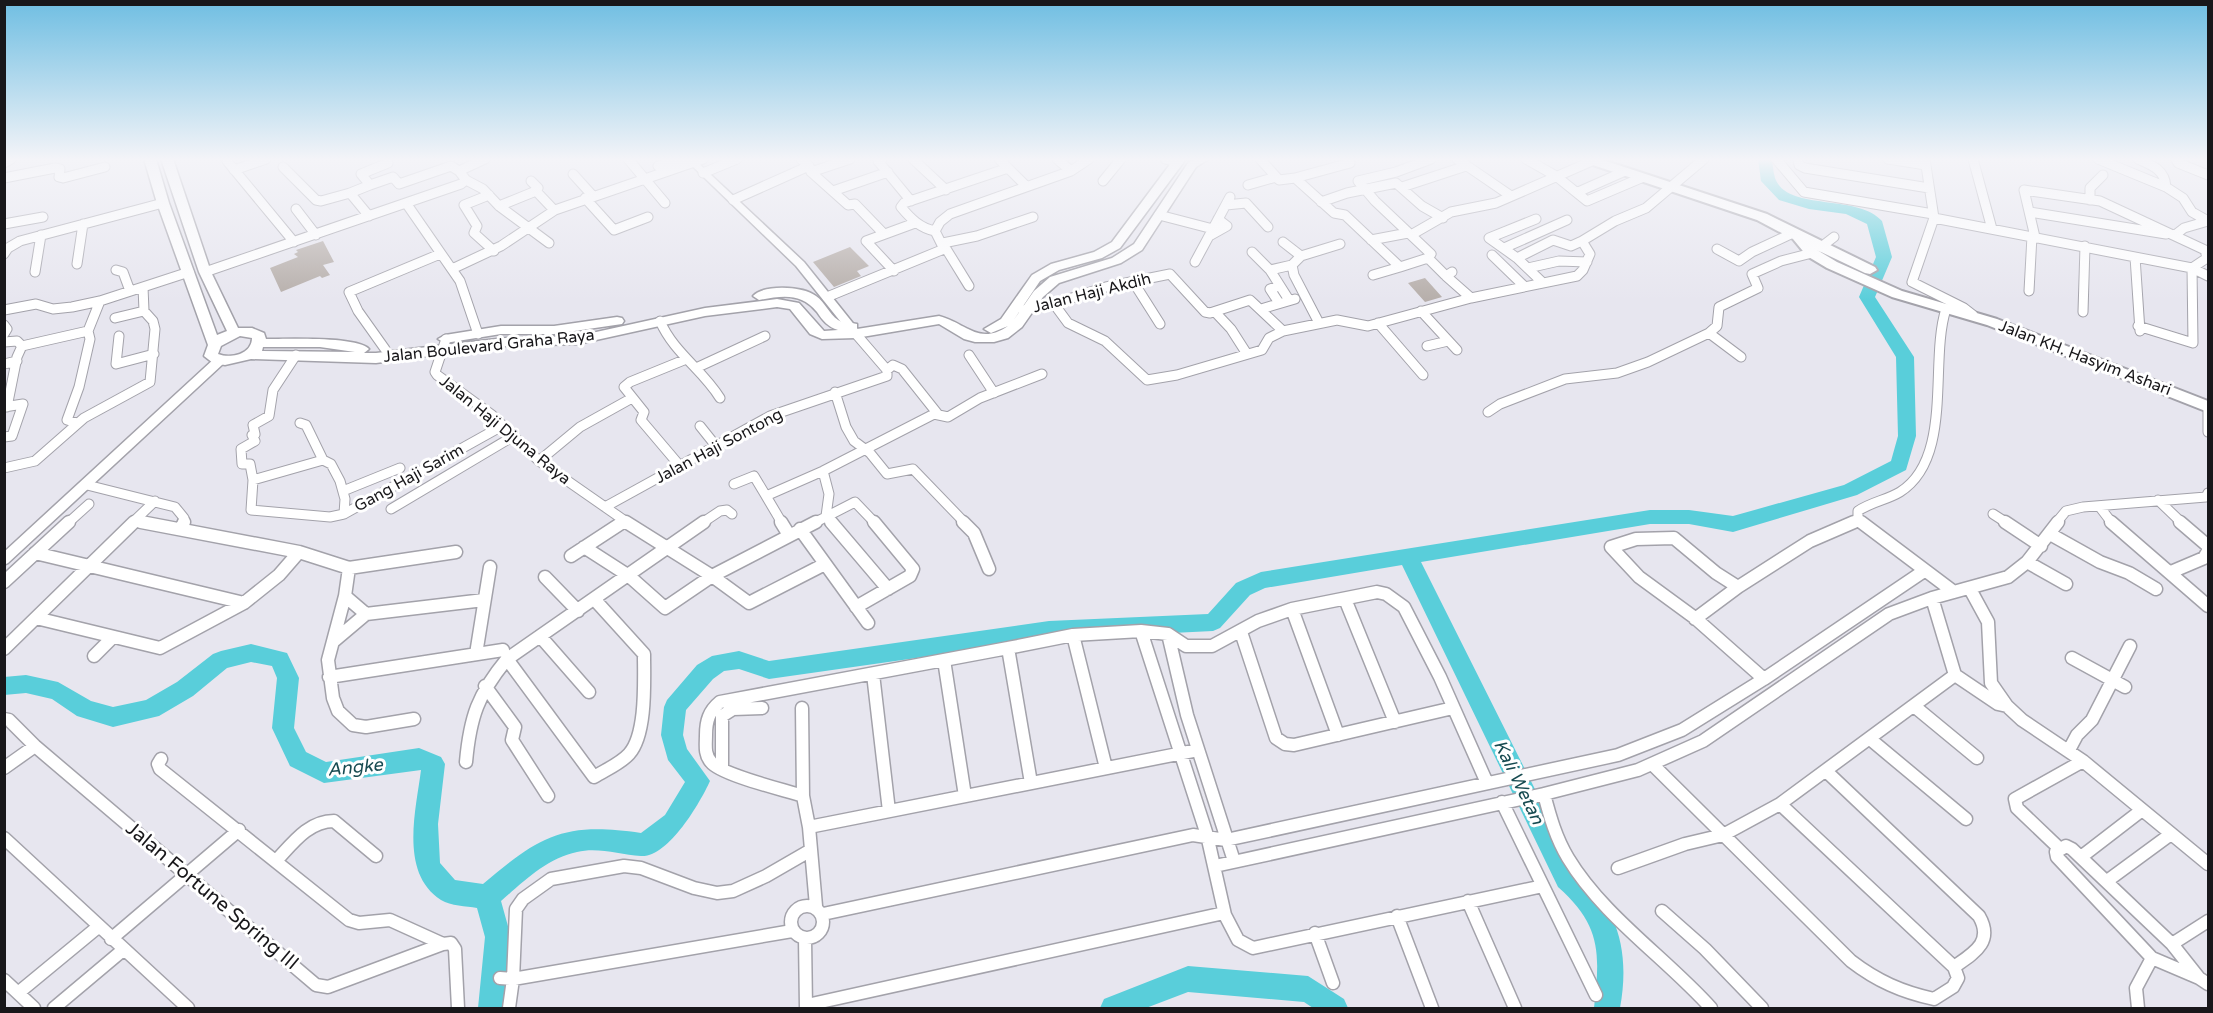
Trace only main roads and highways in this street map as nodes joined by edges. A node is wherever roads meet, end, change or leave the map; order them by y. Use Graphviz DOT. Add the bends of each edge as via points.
graph roads {
  1 [pos="164,206"];
  2 [pos="182,206"];
  3 [pos="1144,206"];
  4 [pos="1165,206"];
  5 [pos="1732,206"];
  6 [pos="1141,211"];
  7 [pos="1159,215"];
  8 [pos="1021,309"];
  9 [pos="853,331"];
  10 [pos="234,333"];
  11 [pos="260,343"];
  12 [pos="214,344"];
  13 [pos="445,344"];
  14 [pos="347,351"];
  15 [pos="249,355"];
  16 [pos="2208,407"];
  1 -- 12 [label="main road"];
  2 -- 10 [label="main road" via="205,272"];
  3 -- 6 [label="main road, Jalan Boulevard Graha Raya"];
  4 -- 7 [label="main road, Jalan Boulevard Graha Raya"];
  5 -- 16 [label="main road, Jalan KH. Hasyim Ashari" via="1902,290"];
  6 -- 7 [label="main road"];
  6 -- 8 [label="main road, Jalan Boulevard Graha Raya" via="1116,245 1098,255 1055,267 1036,279"];
  7 -- 8 [label="main road, Jalan Boulevard Graha Raya" via="1131,253 1053,281"];
  8 -- 9 [label="main road, Jalan Boulevard Graha Raya" via="1012,330 988,339 967,337 939,320"];
  9 -- 13 [label="main road, Jalan Boulevard Graha Raya" via="822,335 794,306 777,303 705,312 578,340"];
  9 -- 13 [label="main road, Jalan Boulevard Graha Raya" via="835,326 815,302 790,291 700,303 574,328 501,330"];
  10 -- 11 [label="main road" via="257,333"];
  10 -- 12 [label="main road"];
  11 -- 14 [label="main road, Jalan Boulevard Graha Raya" via="320,343"];
  11 -- 15 [label="main road"];
  12 -- 15 [label="main road, Jalan Boulevard Graha Raya" via="211,357 219,361"];
  13 -- 14 [label="main road, Jalan Boulevard Graha Raya"];
  13 -- 14 [label="main road, Jalan Boulevard Graha Raya" via="386,358"];
  14 -- 15 [label="main road, Jalan Boulevard Graha Raya"];
}
